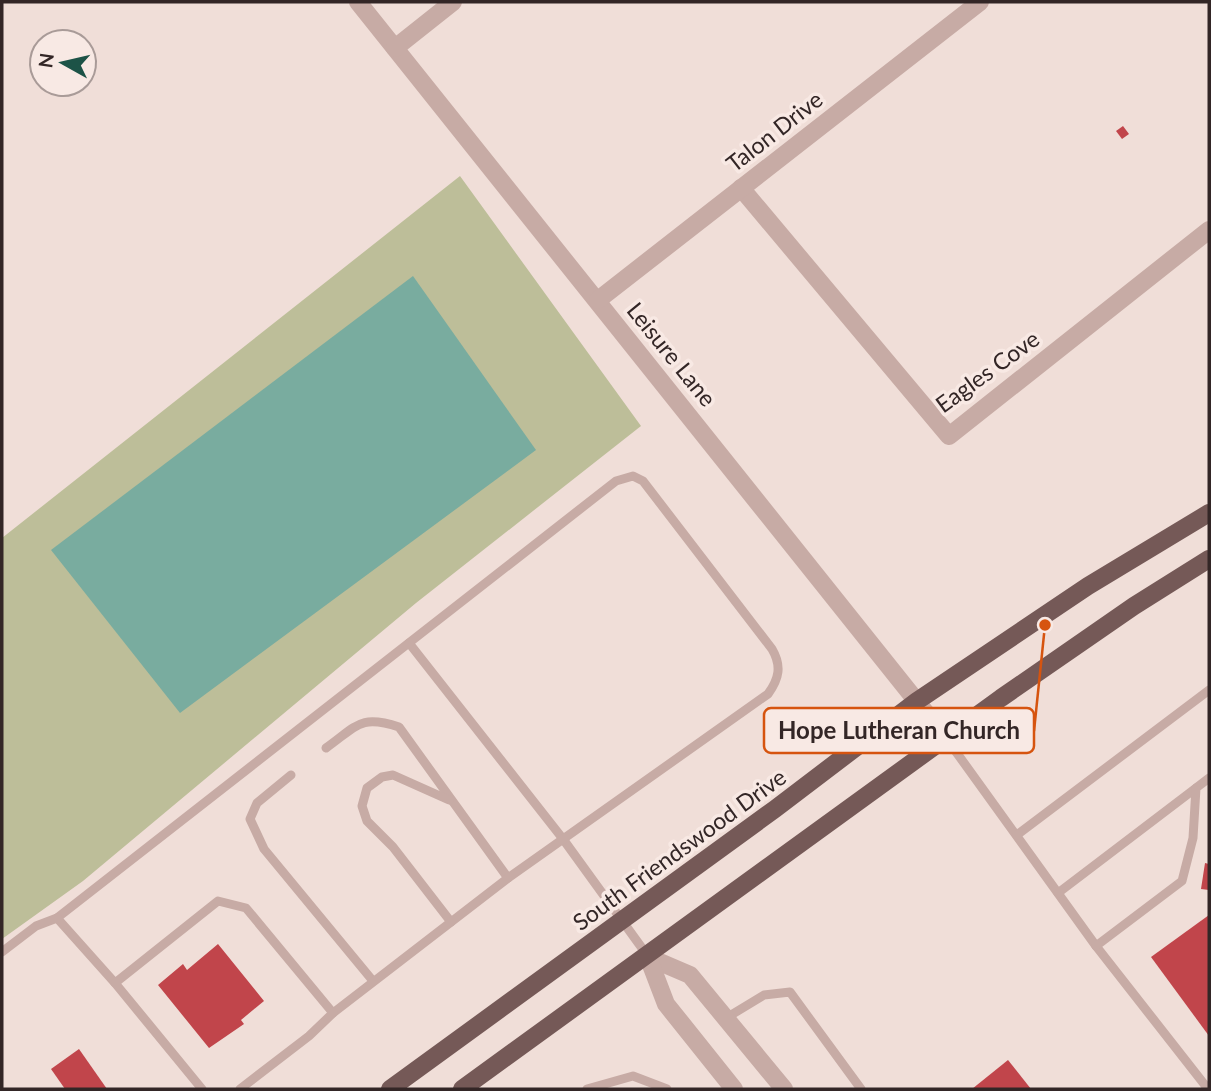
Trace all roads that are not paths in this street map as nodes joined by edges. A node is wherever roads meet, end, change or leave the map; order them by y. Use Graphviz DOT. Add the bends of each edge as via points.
graph roads {
  1 [pos="358,2"];
  2 [pos="453,2"];
  3 [pos="980,2"];
  4 [pos="395,48"];
  5 [pos="741,188"];
  6 [pos="1209,230"];
  7 [pos="598,300"];
  8 [pos="1209,513"];
  9 [pos="1209,559"];
  10 [pos="409,643"];
  11 [pos="1209,690"];
  12 [pos="917,701"];
  13 [pos="946,738"];
  14 [pos="326,748"];
  15 [pos="291,775"];
  16 [pos="1209,778"];
  17 [pos="1196,788"];
  18 [pos="450,801"];
  19 [pos="1017,835"];
  20 [pos="563,839"];
  21 [pos="508,878"];
  22 [pos="1058,892"];
  23 [pos="57,918"];
  24 [pos="624,921"];
  25 [pos="451,922"];
  26 [pos="1096,946"];
  27 [pos="2,952"];
  28 [pos="648,957"];
  29 [pos="373,981"];
  30 [pos="115,983"];
  31 [pos="333,1013"];
  32 [pos="726,1018"];
  33 [pos="202,1089"];
  34 [pos="240,1089"];
  35 [pos="390,1089"];
  36 [pos="462,1089"];
  37 [pos="587,1089"];
  38 [pos="667,1089"];
  39 [pos="734,1089"];
  40 [pos="784,1089"];
  41 [pos="861,1089"];
  42 [pos="1208,1089"];
  1 -- 4 [label="street, Leisure Lane"];
  2 -- 4 [label="street"];
  3 -- 5 [label="street, Talon Drive"];
  4 -- 7 [label="street, Leisure Lane"];
  5 -- 6 [label="street, Eagles Cove" via="949,436"];
  5 -- 7 [label="street, Talon Drive"];
  7 -- 12 [label="street, Leisure Lane"];
  8 -- 12 [label="main road, South Friendswood Drive" via="1088,586"];
  9 -- 13 [label="main road"];
  10 -- 20 [label="lane"];
  10 -- 20 [label="lane" via="616,481 633,476 650,490 777,657 777,682 768,694"];
  10 -- 23 [label="lane"];
  11 -- 19 [label="lane"];
  12 -- 13 [label="street, Leisure Lane"];
  12 -- 24 [label="main road, South Friendswood Drive"];
  13 -- 19 [label="lane"];
  13 -- 28 [label="main road"];
  14 -- 18 [label="lane" via="363,721 376,719 399,727"];
  15 -- 29 [label="lane" via="257,803 250,819 264,849"];
  16 -- 17 [label="lane"];
  17 -- 22 [label="lane"];
  17 -- 26 [label="lane" via="1193,838 1182,881"];
  18 -- 21 [label="lane"];
  18 -- 25 [label="lane" via="393,775 368,788 362,806 367,821"];
  19 -- 22 [label="lane"];
  20 -- 21 [label="lane"];
  20 -- 24 [label="lane"];
  21 -- 25 [label="lane"];
  22 -- 26 [label="lane"];
  23 -- 27 [label="lane" via="36,926"];
  23 -- 30 [label="lane"];
  24 -- 28 [label="lane"];
  24 -- 35 [label="main road, South Friendswood Drive"];
  25 -- 29 [label="lane"];
  26 -- 42 [label="lane"];
  28 -- 32 [label="street" via="690,975"];
  28 -- 36 [label="main road"];
  28 -- 39 [label="street" via="666,1004"];
  29 -- 31 [label="lane"];
  30 -- 31 [label="lane" via="218,901 246,908"];
  30 -- 33 [label="lane"];
  31 -- 34 [label="lane"];
  32 -- 40 [label="street"];
  32 -- 41 [label="lane" via="764,995 790,992"];
  37 -- 38 [label="lane" via="633,1076"];
}
